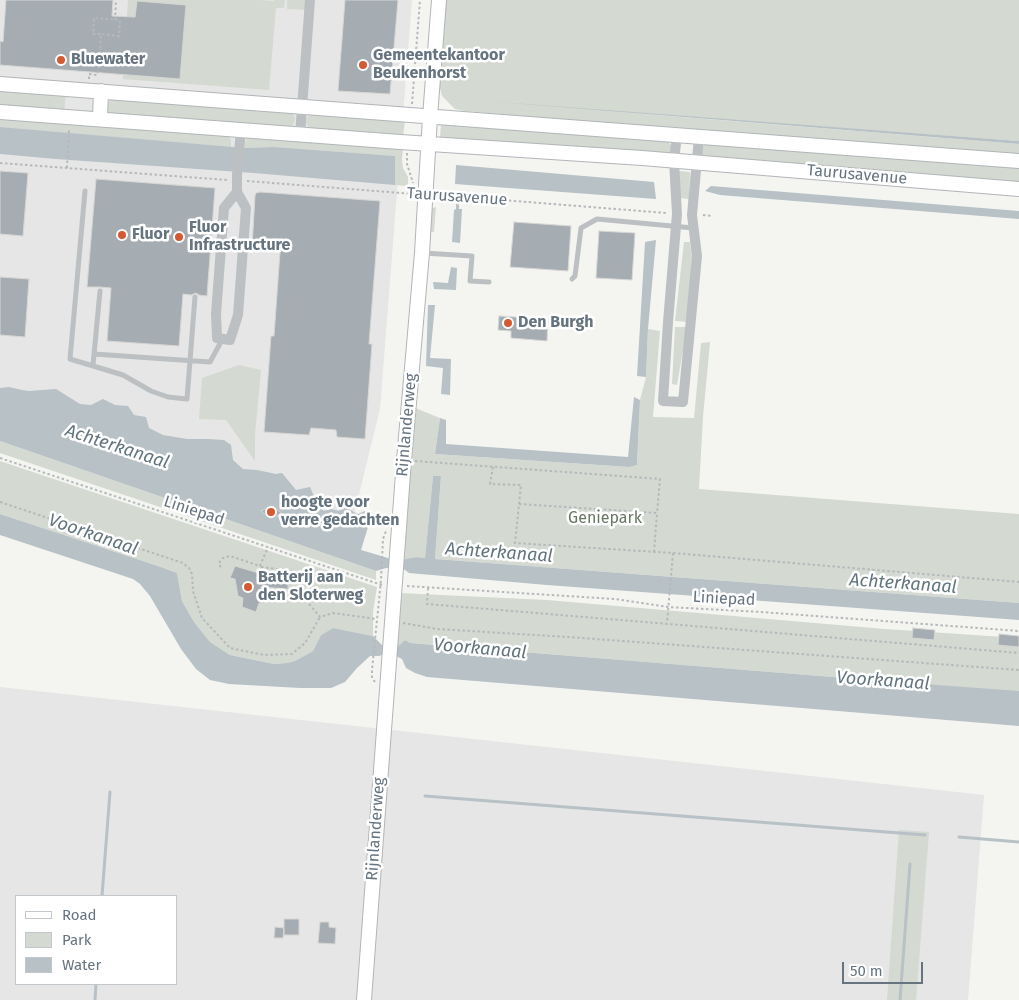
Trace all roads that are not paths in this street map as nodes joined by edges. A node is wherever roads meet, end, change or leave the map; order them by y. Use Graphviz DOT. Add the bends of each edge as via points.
graph roads {
  1 [pos="310,0"];
  2 [pos="439,0"];
  3 [pos="0,84"];
  4 [pos="101,92"];
  5 [pos="303,107"];
  6 [pos="0,112"];
  7 [pos="430,117"];
  8 [pos="100,119"];
  9 [pos="241,130"];
  10 [pos="300,135"];
  11 [pos="677,135"];
  12 [pos="698,137"];
  13 [pos="429,144"];
  14 [pos="674,160"];
  15 [pos="1019,161"];
  16 [pos="696,162"];
  17 [pos="1019,188"];
  18 [pos="85,191"];
  19 [pos="237,192"];
  20 [pos="676,226"];
  21 [pos="693,228"];
  22 [pos="422,252"];
  23 [pos="572,279"];
  24 [pos="489,282"];
  25 [pos="100,291"];
  26 [pos="195,297"];
  27 [pos="223,339"];
  28 [pos="94,354"];
  29 [pos="190,361"];
  30 [pos="93,365"];
  31 [pos="364,1000"];
  1 -- 5 [label="street"];
  2 -- 7 [label="main road, Rijnlanderweg"];
  3 -- 4 [label="main road, Taurusavenue"];
  4 -- 5 [label="main road, Taurusavenue"];
  4 -- 8 [label="main road"];
  5 -- 7 [label="main road, Taurusavenue"];
  5 -- 10 [label="street"];
  6 -- 8 [label="main road, Taurusavenue"];
  7 -- 11 [label="main road, Taurusavenue"];
  7 -- 13 [label="main road, Rijnlanderweg"];
  8 -- 9 [label="main road, Taurusavenue"];
  9 -- 10 [label="main road, Taurusavenue"];
  9 -- 19 [label="street"];
  10 -- 13 [label="main road, Taurusavenue"];
  11 -- 12 [label="main road, Taurusavenue"];
  11 -- 14 [label="street"];
  12 -- 15 [label="main road, Taurusavenue"];
  12 -- 16 [label="street"];
  13 -- 14 [label="main road, Taurusavenue"];
  13 -- 22 [label="main road, Rijnlanderweg"];
  14 -- 16 [label="main road, Taurusavenue"];
  14 -- 20 [label="street"];
  16 -- 17 [label="main road, Taurusavenue"];
  16 -- 21 [label="street"];
  18 -- 30 [label="lane" via="70,358"];
  19 -- 27 [label="street" via="224,208 216,314 217,338"];
  19 -- 27 [label="street" via="246,208 238,315 230,340"];
  20 -- 21 [label="lane"];
  20 -- 21 [label="street" via="663,401 683,402 697,256"];
  20 -- 23 [label="lane" via="597,219 581,228"];
  22 -- 24 [label="lane" via="472,256 470,281"];
  22 -- 31 [label="main road, Rijnlanderweg"];
  25 -- 28 [label="lane"];
  26 -- 29 [label="lane"];
  27 -- 29 [label="lane" via="210,362"];
  28 -- 29 [label="lane"];
  28 -- 30 [label="lane"];
  29 -- 30 [label="lane" via="187,399 151,391 123,374"];
}
